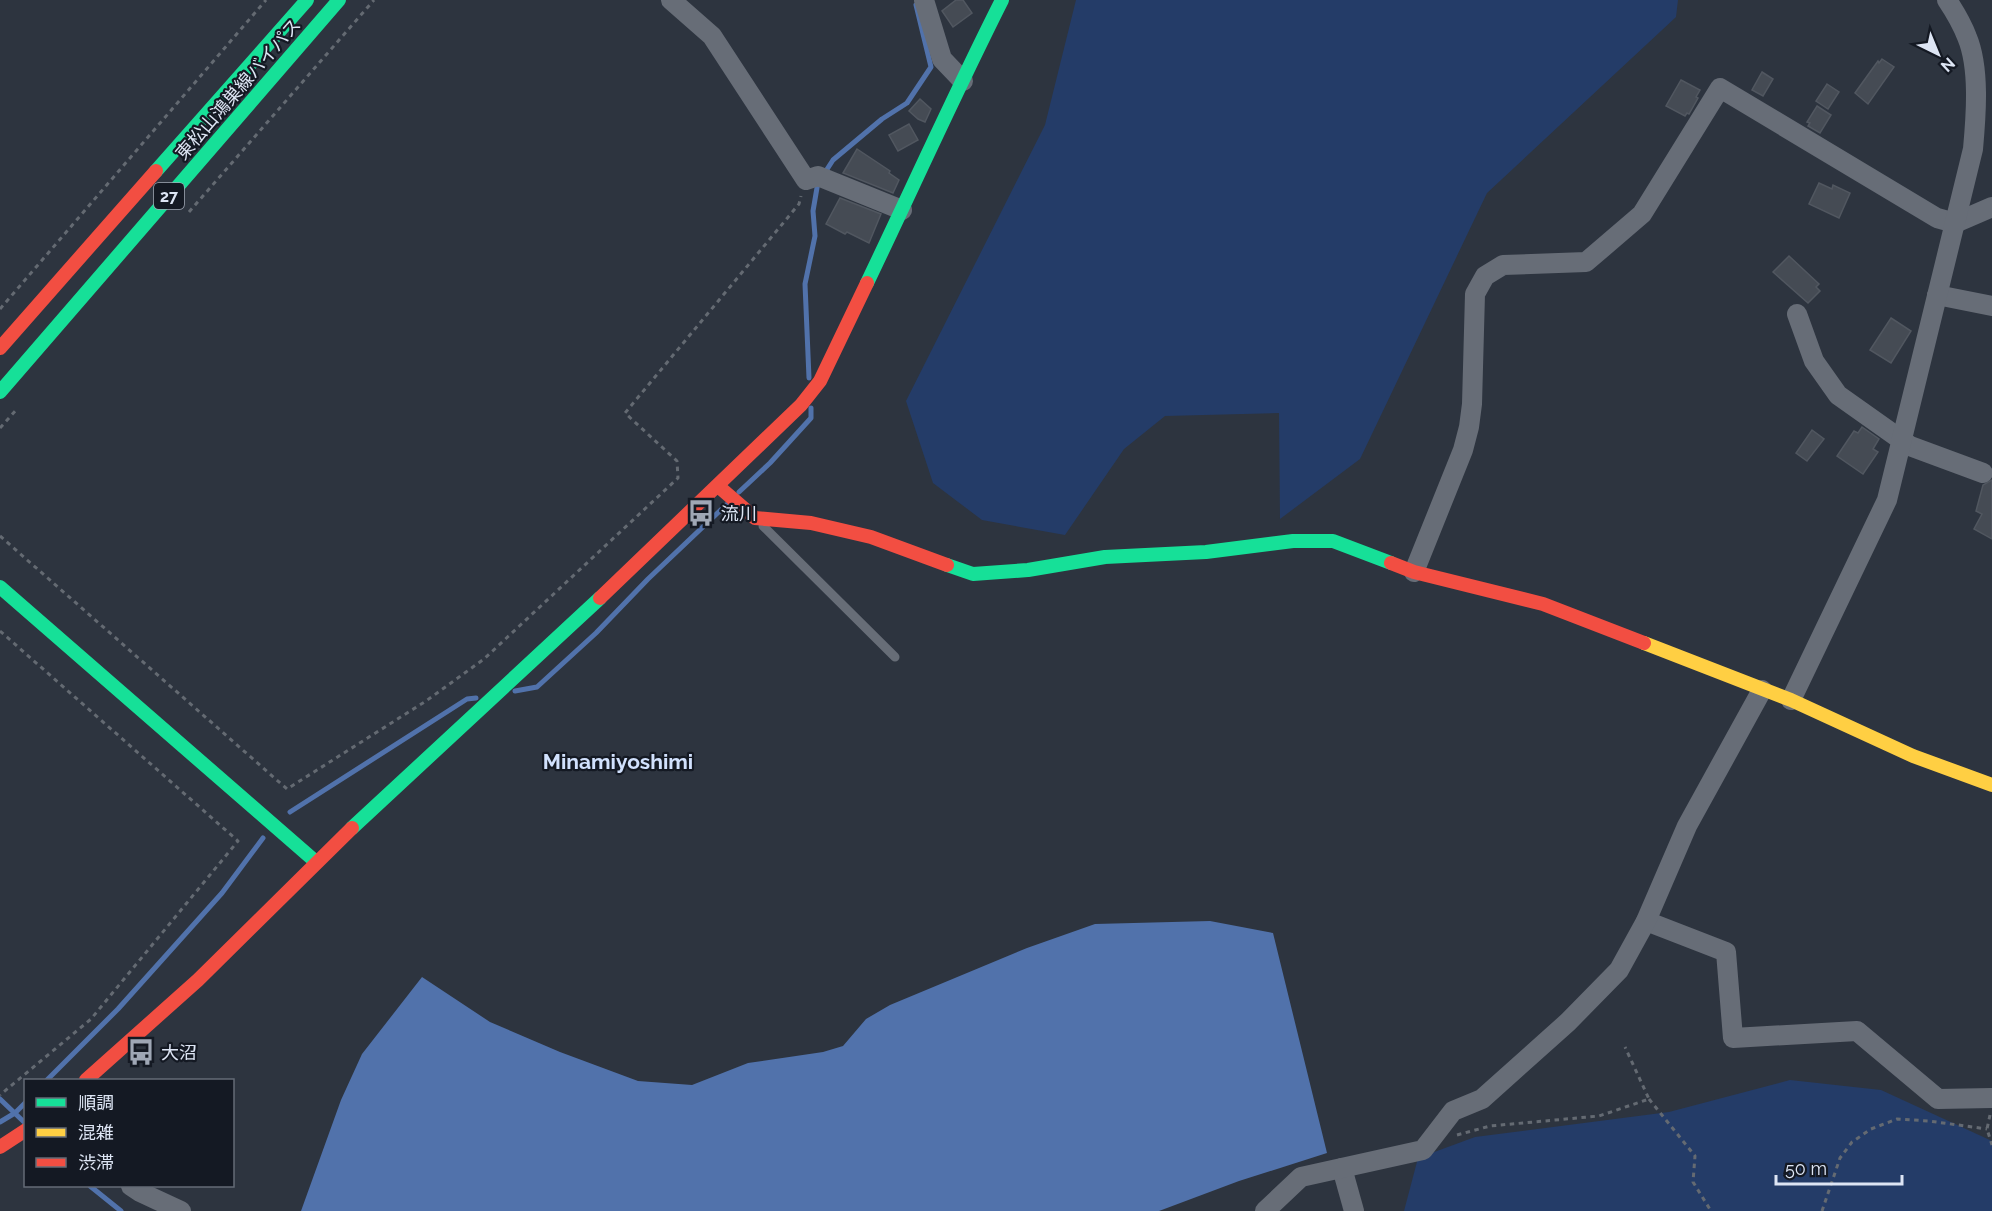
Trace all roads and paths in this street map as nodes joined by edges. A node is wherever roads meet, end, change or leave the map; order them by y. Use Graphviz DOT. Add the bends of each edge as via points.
graph roads {
  1 [pos="266,0"];
  2 [pos="307,0"];
  3 [pos="339,0"];
  4 [pos="671,0"];
  5 [pos="924,0"];
  6 [pos="1002,0"];
  7 [pos="1947,0"];
  8 [pos="963,81"];
  9 [pos="806,180"];
  10 [pos="1992,207"];
  11 [pos="902,210"];
  12 [pos="1955,223"];
  13 [pos="1937,295"];
  14 [pos="1992,306"];
  15 [pos="0,309"];
  16 [pos="1797,314"];
  17 [pos="0,348"];
  18 [pos="0,392"];
  19 [pos="1902,440"];
  20 [pos="1983,473"];
  21 [pos="718,486"];
  22 [pos="755,518"];
  23 [pos="0,536"];
  24 [pos="1414,572"];
  25 [pos="0,587"];
  26 [pos="0,631"];
  27 [pos="895,657"];
  28 [pos="1762,690"];
  29 [pos="1791,700"];
  30 [pos="1992,785"];
  31 [pos="316,862"];
  32 [pos="1646,921"];
  33 [pos="1625,1047"];
  34 [pos="87,1079"];
  35 [pos="0,1095"];
  36 [pos="1649,1099"];
  37 [pos="1991,1105"];
  38 [pos="1987,1129"];
  39 [pos="24,1131"];
  40 [pos="1430,1143"];
  41 [pos="1992,1145"];
  42 [pos="0,1147"];
  43 [pos="1342,1168"];
  44 [pos="134,1187"];
  45 [pos="181,1211"];
  46 [pos="1264,1211"];
  47 [pos="1354,1211"];
  48 [pos="1711,1211"];
  49 [pos="1822,1211"];
  1 -- 15 [label="path"];
  2 -- 17 [label="street, 東松山鴻巣線バイパス / 27"];
  3 -- 18 [label="street, 東松山鴻巣線バイパス / 27"];
  4 -- 9 [label="street" via="712,36"];
  5 -- 8 [label="street" via="942,59"];
  6 -- 8 [label="street"];
  7 -- 12 [label="street" via="1968,40 1976,108 1973,149"];
  8 -- 11 [label="street"];
  9 -- 11 [label="street" via="818,176"];
  9 -- 23 [label="path" via="799,204 625,413 677,461 678,478 483,659 426,701 287,789"];
  10 -- 12 [label="street"];
  11 -- 21 [label="street" via="820,381 801,405"];
  12 -- 13 [label="street"];
  12 -- 24 [label="street" via="1937,218 1720,88 1642,214 1586,262 1503,265 1485,276 1475,294 1469,426"];
  13 -- 14 [label="street"];
  13 -- 19 [label="street"];
  16 -- 19 [label="street" via="1814,361 1838,396"];
  19 -- 20 [label="street"];
  19 -- 29 [label="street" via="1887,500"];
  21 -- 22 [label="street"];
  21 -- 31 [label="street"];
  22 -- 24 [label="street" via="811,522 871,537 973,574 1028,570 1105,557 1206,552 1293,541 1333,541"];
  22 -- 27 [label="lane"];
  24 -- 28 [label="street" via="1543,604"];
  25 -- 31 [label="street"];
  26 -- 35 [label="path" via="238,841 91,1019"];
  28 -- 29 [label="street"];
  28 -- 32 [label="street" via="1687,826"];
  29 -- 30 [label="street" via="1913,756"];
  31 -- 34 [label="street" via="198,980"];
  32 -- 37 [label="street" via="1726,952 1733,1038 1857,1030 1938,1099"];
  32 -- 40 [label="street" via="1619,970 1482,1100 1454,1111"];
  33 -- 36 [label="path"];
  36 -- 40 [label="path" via="1599,1116 1490,1126"];
  36 -- 48 [label="path" via="1695,1156 1694,1182"];
  37 -- 38 [label="path"];
  38 -- 41 [label="path"];
  38 -- 49 [label="path" via="1897,1119 1871,1129 1852,1142 1840,1158"];
  39 -- 42 [label="street"];
  40 -- 43 [label="street" via="1423,1150"];
  43 -- 46 [label="street" via="1301,1177"];
  43 -- 47 [label="street"];
  44 -- 45 [label="street"];
}
